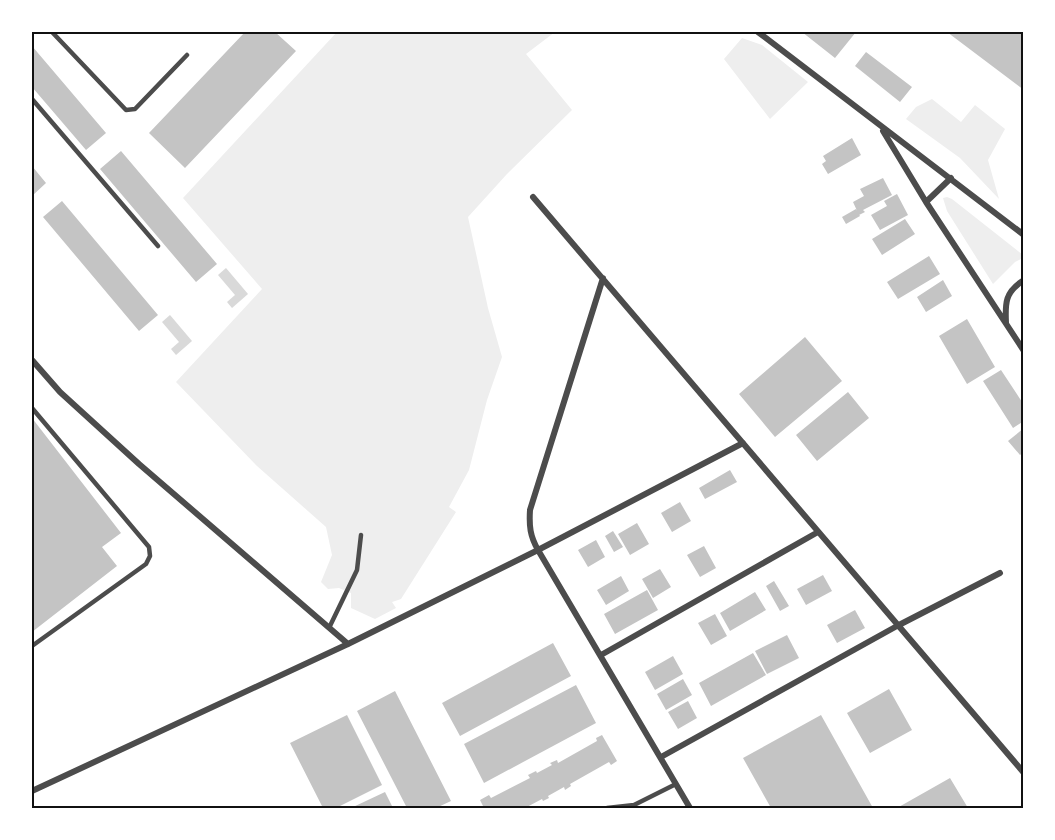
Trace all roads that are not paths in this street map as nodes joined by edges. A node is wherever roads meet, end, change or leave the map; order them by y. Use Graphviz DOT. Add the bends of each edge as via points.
graph roads {
  1 [pos="52,32"];
  2 [pos="758,32"];
  3 [pos="187,55"];
  4 [pos="32,99"];
  5 [pos="880,127"];
  6 [pos="951,178"];
  7 [pos="533,197"];
  8 [pos="926,202"];
  9 [pos="1023,235"];
  10 [pos="158,246"];
  11 [pos="603,278"];
  12 [pos="1023,280"];
  13 [pos="1006,323"];
  14 [pos="1023,351"];
  15 [pos="32,360"];
  16 [pos="32,408"];
  17 [pos="743,443"];
  18 [pos="818,532"];
  19 [pos="361,535"];
  20 [pos="538,550"];
  21 [pos="1000,573"];
  22 [pos="897,626"];
  23 [pos="329,628"];
  24 [pos="348,644"];
  25 [pos="32,646"];
  26 [pos="601,655"];
  27 [pos="661,757"];
  28 [pos="1023,773"];
  29 [pos="676,784"];
  30 [pos="32,791"];
  31 [pos="607,808"];
  32 [pos="690,808"];
  1 -- 3 [label="lane" via="126,110 135,109"];
  2 -- 5 [label="street"];
  4 -- 10 [label="lane"];
  5 -- 6 [label="street"];
  5 -- 8 [label="street"];
  6 -- 8 [label="street"];
  6 -- 9 [label="street"];
  7 -- 11 [label="street"];
  8 -- 13 [label="street"];
  11 -- 17 [label="street"];
  11 -- 20 [label="street" via="530,510 531,538"];
  12 -- 13 [label="street" via="1005,302"];
  13 -- 14 [label="street"];
  15 -- 23 [label="street" via="60,392 130,456"];
  16 -- 25 [label="lane" via="149,547 150,556 146,564"];
  17 -- 18 [label="street"];
  17 -- 20 [label="street"];
  18 -- 22 [label="street"];
  18 -- 26 [label="street"];
  19 -- 23 [label="lane" via="357,570"];
  20 -- 24 [label="street"];
  20 -- 26 [label="street"];
  21 -- 22 [label="street"];
  22 -- 27 [label="street"];
  22 -- 28 [label="street"];
  23 -- 24 [label="street"];
  24 -- 30 [label="street"];
  26 -- 27 [label="street"];
  27 -- 29 [label="street"];
  29 -- 31 [label="lane" via="634,805"];
  29 -- 32 [label="street"];
}
